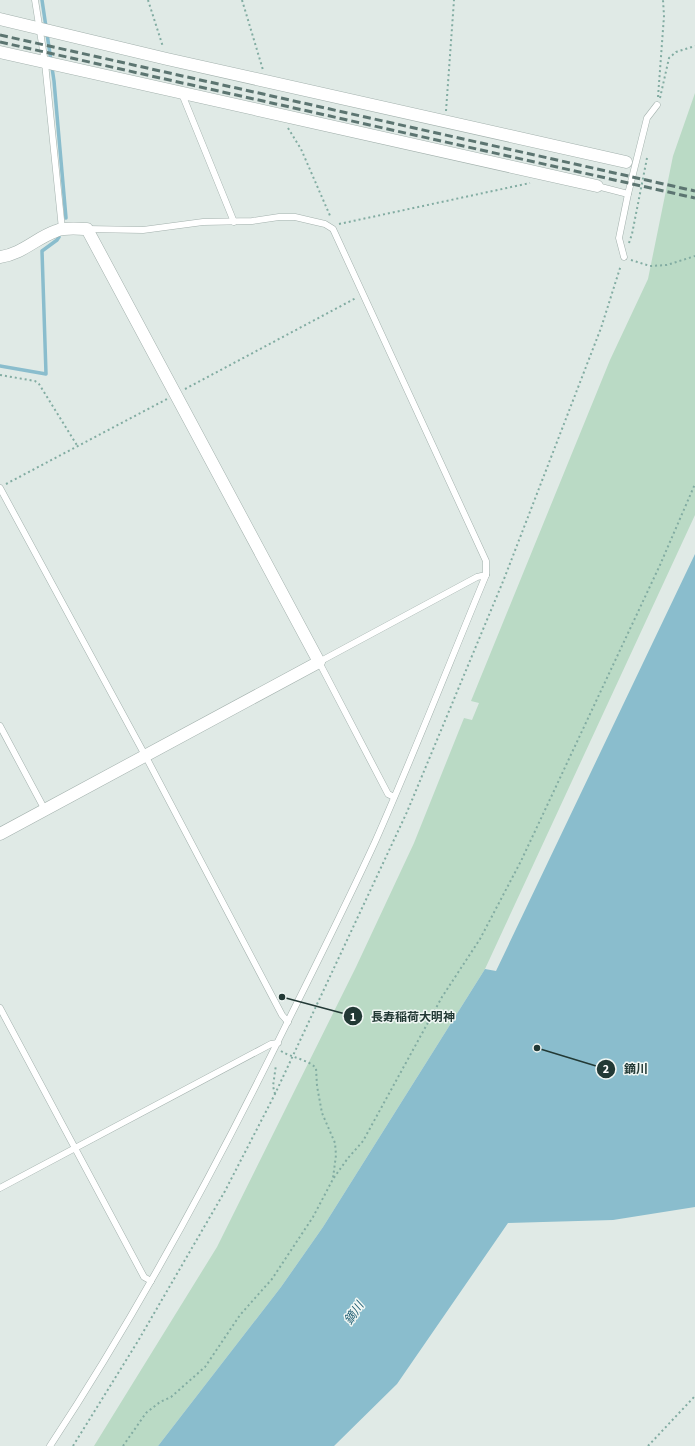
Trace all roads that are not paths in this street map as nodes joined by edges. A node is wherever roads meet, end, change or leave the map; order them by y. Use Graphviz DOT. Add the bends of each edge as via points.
graph roads {
  1 [pos="36,0"];
  2 [pos="0,19"];
  3 [pos="40,27"];
  4 [pos="0,52"];
  5 [pos="45,62"];
  6 [pos="182,94"];
  7 [pos="657,105"];
  8 [pos="626,162"];
  9 [pos="597,186"];
  10 [pos="628,194"];
  11 [pos="234,222"];
  12 [pos="62,229"];
  13 [pos="87,229"];
  14 [pos="0,257"];
  15 [pos="624,257"];
  16 [pos="0,488"];
  17 [pos="486,575"];
  18 [pos="319,662"];
  19 [pos="0,726"];
  20 [pos="146,757"];
  21 [pos="394,797"];
  22 [pos="45,810"];
  23 [pos="0,834"];
  24 [pos="0,1008"];
  25 [pos="288,1022"];
  26 [pos="278,1043"];
  27 [pos="75,1148"];
  28 [pos="0,1188"];
  29 [pos="150,1281"];
  30 [pos="50,1446"];
  1 -- 3 [label="lane"];
  2 -- 3 [label="street"];
  3 -- 5 [label="lane"];
  3 -- 8 [label="street" via="167,59"];
  4 -- 5 [label="street"];
  5 -- 6 [label="street"];
  5 -- 12 [label="lane"];
  6 -- 9 [label="street" via="286,115"];
  6 -- 11 [label="lane"];
  7 -- 10 [label="lane" via="647,118"];
  9 -- 10 [label="lane"];
  10 -- 15 [label="lane" via="619,238"];
  11 -- 13 [label="lane" via="203,222 143,230"];
  11 -- 17 [label="lane" via="295,217 332,227 486,561"];
  12 -- 13 [label="street"];
  12 -- 14 [label="street" via="16,254"];
  13 -- 18 [label="street"];
  16 -- 20 [label="lane"];
  17 -- 18 [label="lane" via="477,577"];
  17 -- 21 [label="lane"];
  18 -- 20 [label="street"];
  18 -- 21 [label="lane" via="388,794"];
  19 -- 22 [label="lane"];
  20 -- 22 [label="street"];
  20 -- 25 [label="lane"];
  21 -- 25 [label="lane" via="346,904"];
  22 -- 23 [label="street"];
  24 -- 27 [label="lane"];
  25 -- 26 [label="lane"];
  26 -- 27 [label="lane" via="271,1044"];
  26 -- 29 [label="lane" via="221,1154"];
  27 -- 28 [label="lane"];
  27 -- 29 [label="lane" via="144,1277"];
  29 -- 30 [label="lane"];
}
